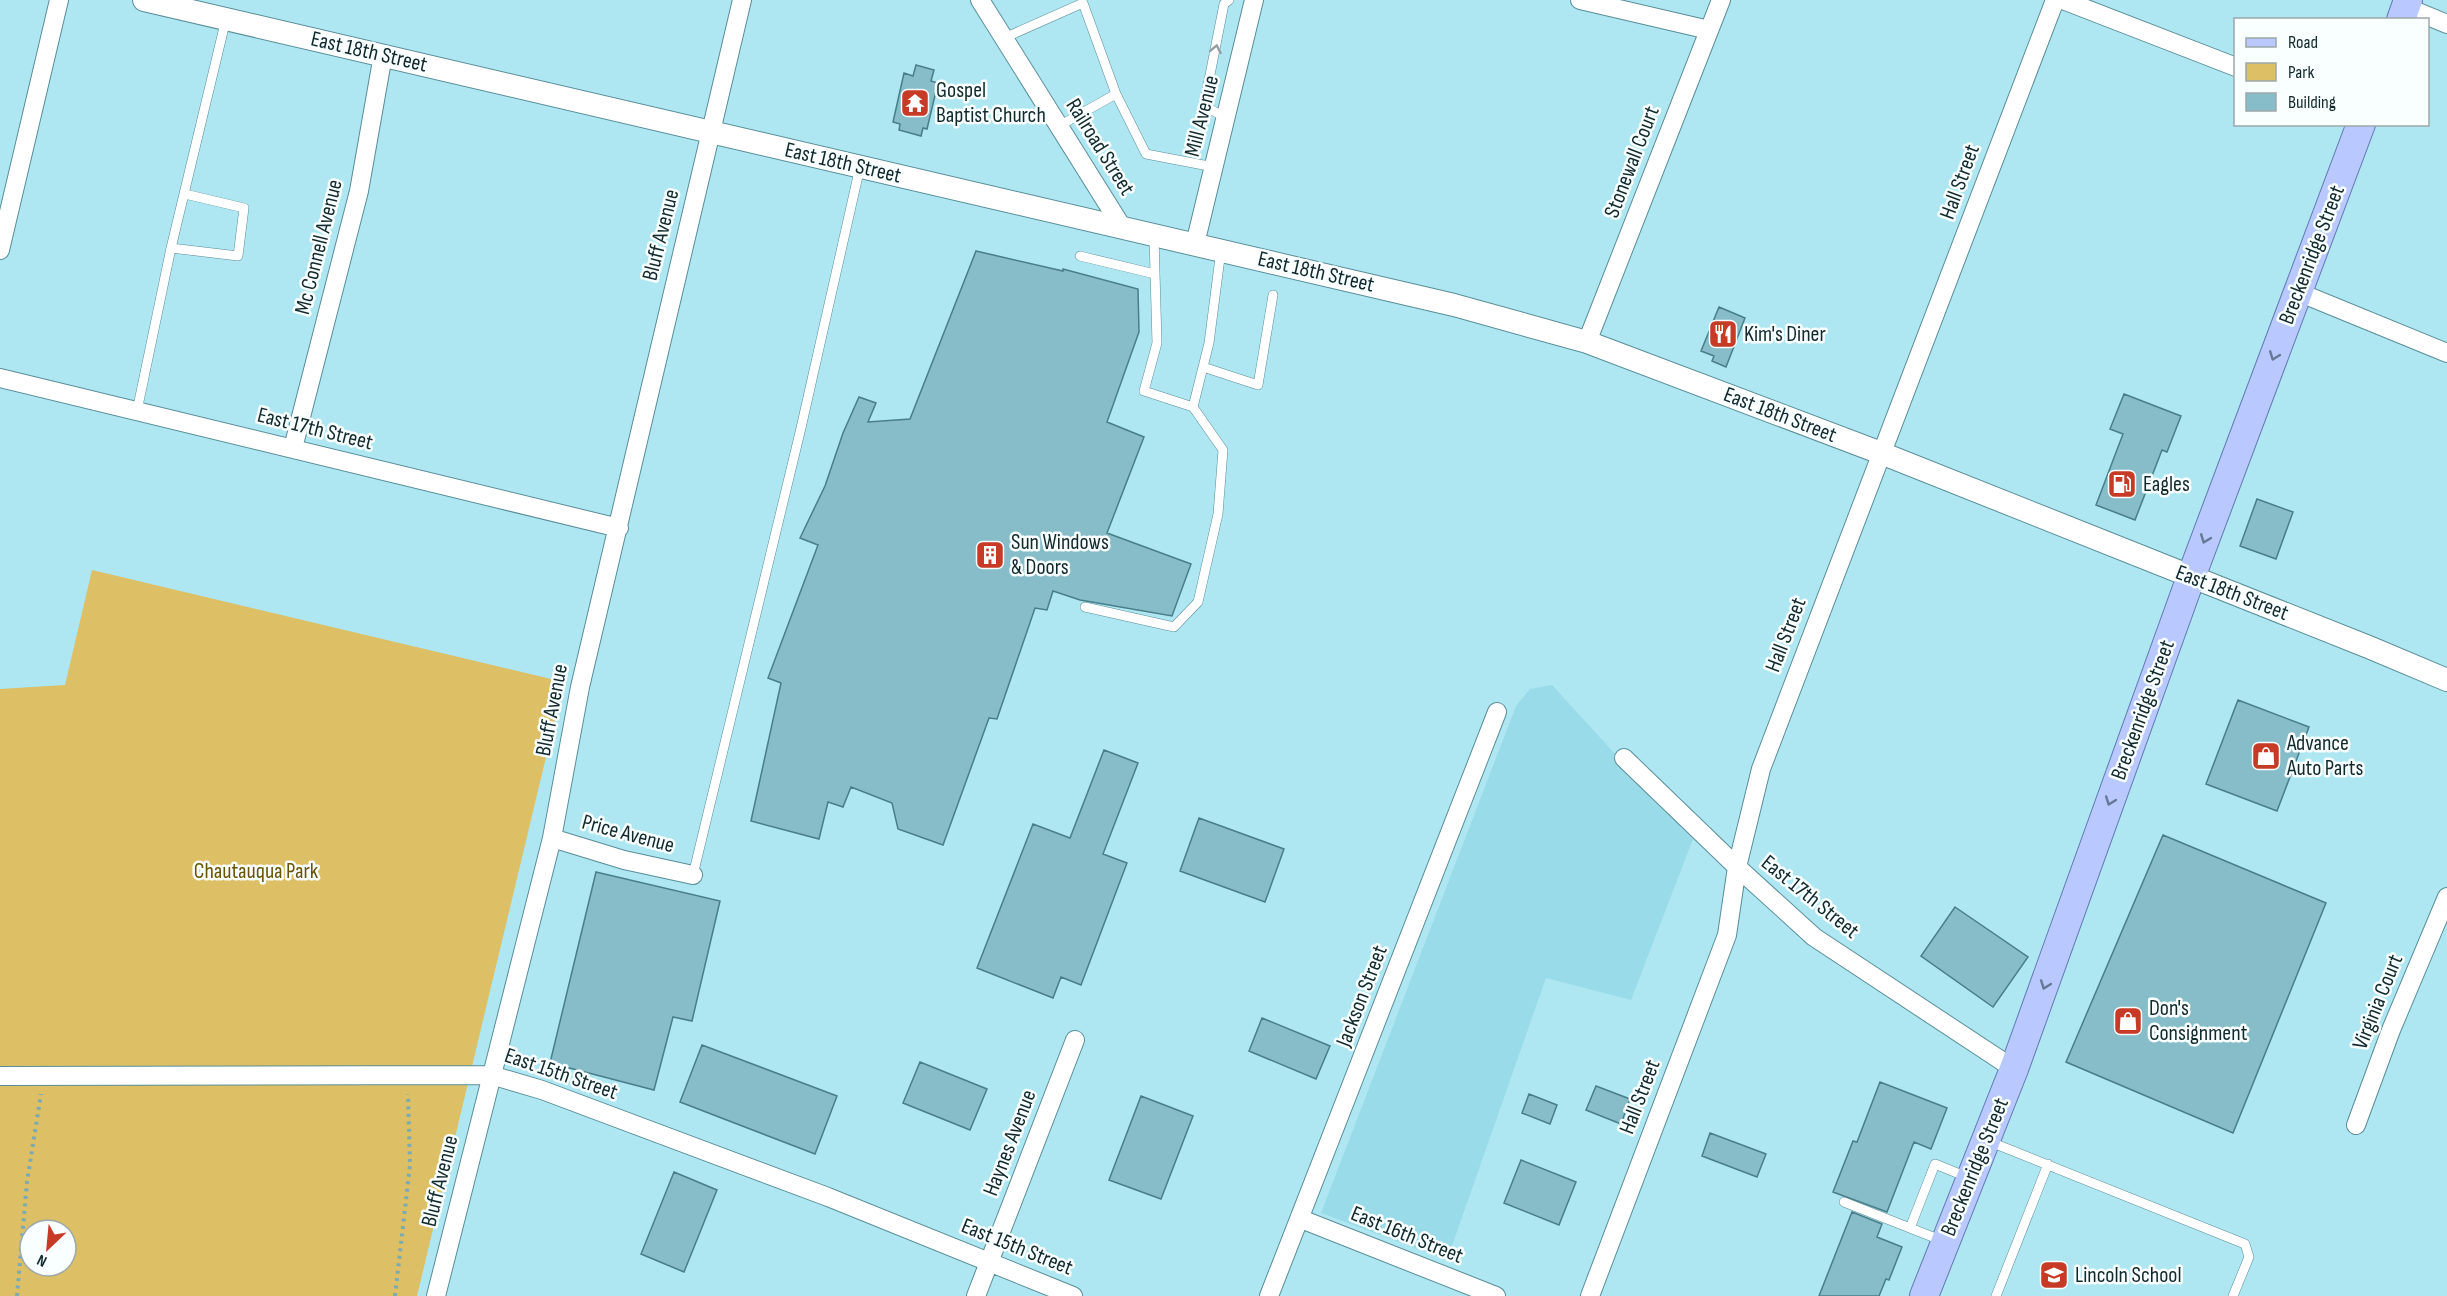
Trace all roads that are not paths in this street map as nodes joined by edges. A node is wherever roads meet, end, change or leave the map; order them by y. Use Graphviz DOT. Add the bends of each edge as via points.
graph roads {
  1 [pos="59,0"];
  2 [pos="144,0"];
  3 [pos="742,0"];
  4 [pos="980,0"];
  5 [pos="1228,0"];
  6 [pos="1254,0"];
  7 [pos="1580,0"];
  8 [pos="1721,0"];
  9 [pos="2055,0"];
  10 [pos="2063,0"];
  11 [pos="2405,9"];
  12 [pos="226,19"];
  13 [pos="2447,24"];
  14 [pos="1709,30"];
  15 [pos="1004,38"];
  16 [pos="383,55"];
  17 [pos="2234,67"];
  18 [pos="1116,94"];
  19 [pos="1226,118"];
  20 [pos="1059,126"];
  21 [pos="2360,126"];
  22 [pos="711,132"];
  23 [pos="860,167"];
  24 [pos="1214,167"];
  25 [pos="185,194"];
  26 [pos="1122,227"];
  27 [pos="1154,234"];
  28 [pos="1195,244"];
  29 [pos="171,248"];
  30 [pos="0,250"];
  31 [pos="1221,250"];
  32 [pos="1080,256"];
  33 [pos="1155,274"];
  34 [pos="2298,292"];
  35 [pos="1273,295"];
  36 [pos="1587,342"];
  37 [pos="2447,353"];
  38 [pos="1203,368"];
  39 [pos="0,378"];
  40 [pos="1193,407"];
  41 [pos="137,411"];
  42 [pos="293,448"];
  43 [pos="1881,453"];
  44 [pos="619,528"];
  45 [pos="2191,577"];
  46 [pos="1085,607"];
  47 [pos="2447,680"];
  48 [pos="1497,712"];
  49 [pos="1624,758"];
  50 [pos="552,838"];
  51 [pos="1737,867"];
  52 [pos="693,875"];
  53 [pos="2447,897"];
  54 [pos="1075,1040"];
  55 [pos="2014,1069"];
  56 [pos="491,1075"];
  57 [pos="0,1076"];
  58 [pos="2356,1125"];
  59 [pos="1986,1140"];
  60 [pos="2049,1164"];
  61 [pos="1971,1179"];
  62 [pos="1844,1202"];
  63 [pos="1300,1219"];
  64 [pos="1910,1228"];
  65 [pos="1946,1242"];
  66 [pos="990,1262"];
  67 [pos="436,1296"];
  68 [pos="976,1296"];
  69 [pos="1073,1296"];
  70 [pos="1269,1296"];
  71 [pos="1496,1296"];
  72 [pos="1590,1296"];
  73 [pos="1924,1296"];
  74 [pos="1996,1296"];
  75 [pos="2233,1296"];
  1 -- 30 [label="street"];
  2 -- 12 [label="street, East 18th Street"];
  3 -- 22 [label="street, Bluff Avenue"];
  4 -- 15 [label="street, Railroad Street"];
  19 -- 5 [label="lane, one-way" via="1210,109 1206,95"];
  6 -- 19 [label="street, Mill Avenue"];
  7 -- 14 [label="street"];
  8 -- 14 [label="street, Stonewall Court"];
  9 -- 43 [label="street, Hall Street"];
  10 -- 17 [label="street"];
  11 -- 13 [label="street"];
  12 -- 16 [label="street, East 18th Street"];
  12 -- 25 [label="lane"];
  14 -- 36 [label="street, Stonewall Court"];
  15 -- 18 [label="lane" via="1083,3"];
  15 -- 20 [label="street, Railroad Street"];
  16 -- 22 [label="street, East 18th Street"];
  16 -- 42 [label="street, Mc Connell Avenue" via="359,191"];
  18 -- 20 [label="lane"];
  18 -- 24 [label="lane" via="1146,154"];
  19 -- 24 [label="street, Mill Avenue"];
  20 -- 26 [label="street, Railroad Street"];
  21 -- 34 [label="main road, Breckenridge Street"];
  22 -- 23 [label="street, East 18th Street"];
  22 -- 44 [label="street, Bluff Avenue"];
  23 -- 26 [label="street, East 18th Street"];
  23 -- 52 [label="lane"];
  24 -- 28 [label="street, Mill Avenue"];
  25 -- 29 [label="lane"];
  25 -- 29 [label="lane" via="244,208 238,256"];
  26 -- 27 [label="street, East 18th Street"];
  27 -- 28 [label="street, East 18th Street"];
  27 -- 33 [label="lane"];
  28 -- 31 [label="street, East 18th Street"];
  29 -- 41 [label="lane"];
  31 -- 36 [label="street, East 18th Street" via="1454,305"];
  31 -- 38 [label="lane"];
  32 -- 33 [label="lane"];
  33 -- 40 [label="lane" via="1157,344 1144,391"];
  34 -- 37 [label="street"];
  34 -- 45 [label="main road, Breckenridge Street, one-way"];
  35 -- 38 [label="lane" via="1258,385"];
  36 -- 43 [label="street, East 18th Street"];
  38 -- 40 [label="lane"];
  39 -- 41 [label="street, East 17th Street"];
  40 -- 46 [label="lane" via="1222,450 1218,514 1198,602 1174,627"];
  41 -- 42 [label="street, East 17th Street"];
  42 -- 44 [label="street, East 17th Street"];
  43 -- 45 [label="street, East 18th Street"];
  43 -- 51 [label="street, Hall Street" via="1761,770"];
  44 -- 50 [label="street, Bluff Avenue" via="580,687"];
  45 -- 47 [label="street, East 18th Street"];
  45 -- 55 [label="main road, Breckenridge Street, one-way"];
  48 -- 63 [label="street, Jackson Street"];
  49 -- 51 [label="street, East 17th Street"];
  50 -- 52 [label="street, Price Avenue" via="624,860"];
  50 -- 56 [label="street, Bluff Avenue"];
  51 -- 55 [label="street, East 17th Street" via="1814,937"];
  51 -- 72 [label="street, Hall Street" via="1727,935"];
  53 -- 58 [label="street, Virginia Court"];
  54 -- 66 [label="street, Haynes Avenue"];
  55 -- 59 [label="main road, Breckenridge Street"];
  56 -- 57 [label="street, East 15th Street"];
  56 -- 66 [label="street, East 15th Street" via="542,1090 817,1192"];
  56 -- 67 [label="street, Bluff Avenue"];
  59 -- 60 [label="lane"];
  59 -- 61 [label="main road, Breckenridge Street"];
  60 -- 74 [label="lane"];
  60 -- 75 [label="lane" via="2245,1244 2248,1257"];
  61 -- 64 [label="lane" via="1935,1164"];
  61 -- 65 [label="main road, Breckenridge Street"];
  62 -- 64 [label="lane"];
  63 -- 70 [label="street, Jackson Street"];
  63 -- 71 [label="street, East 16th Street"];
  64 -- 65 [label="lane"];
  65 -- 73 [label="main road, Breckenridge Street"];
  66 -- 68 [label="street, Haynes Avenue"];
  66 -- 69 [label="street, East 15th Street"];
}
